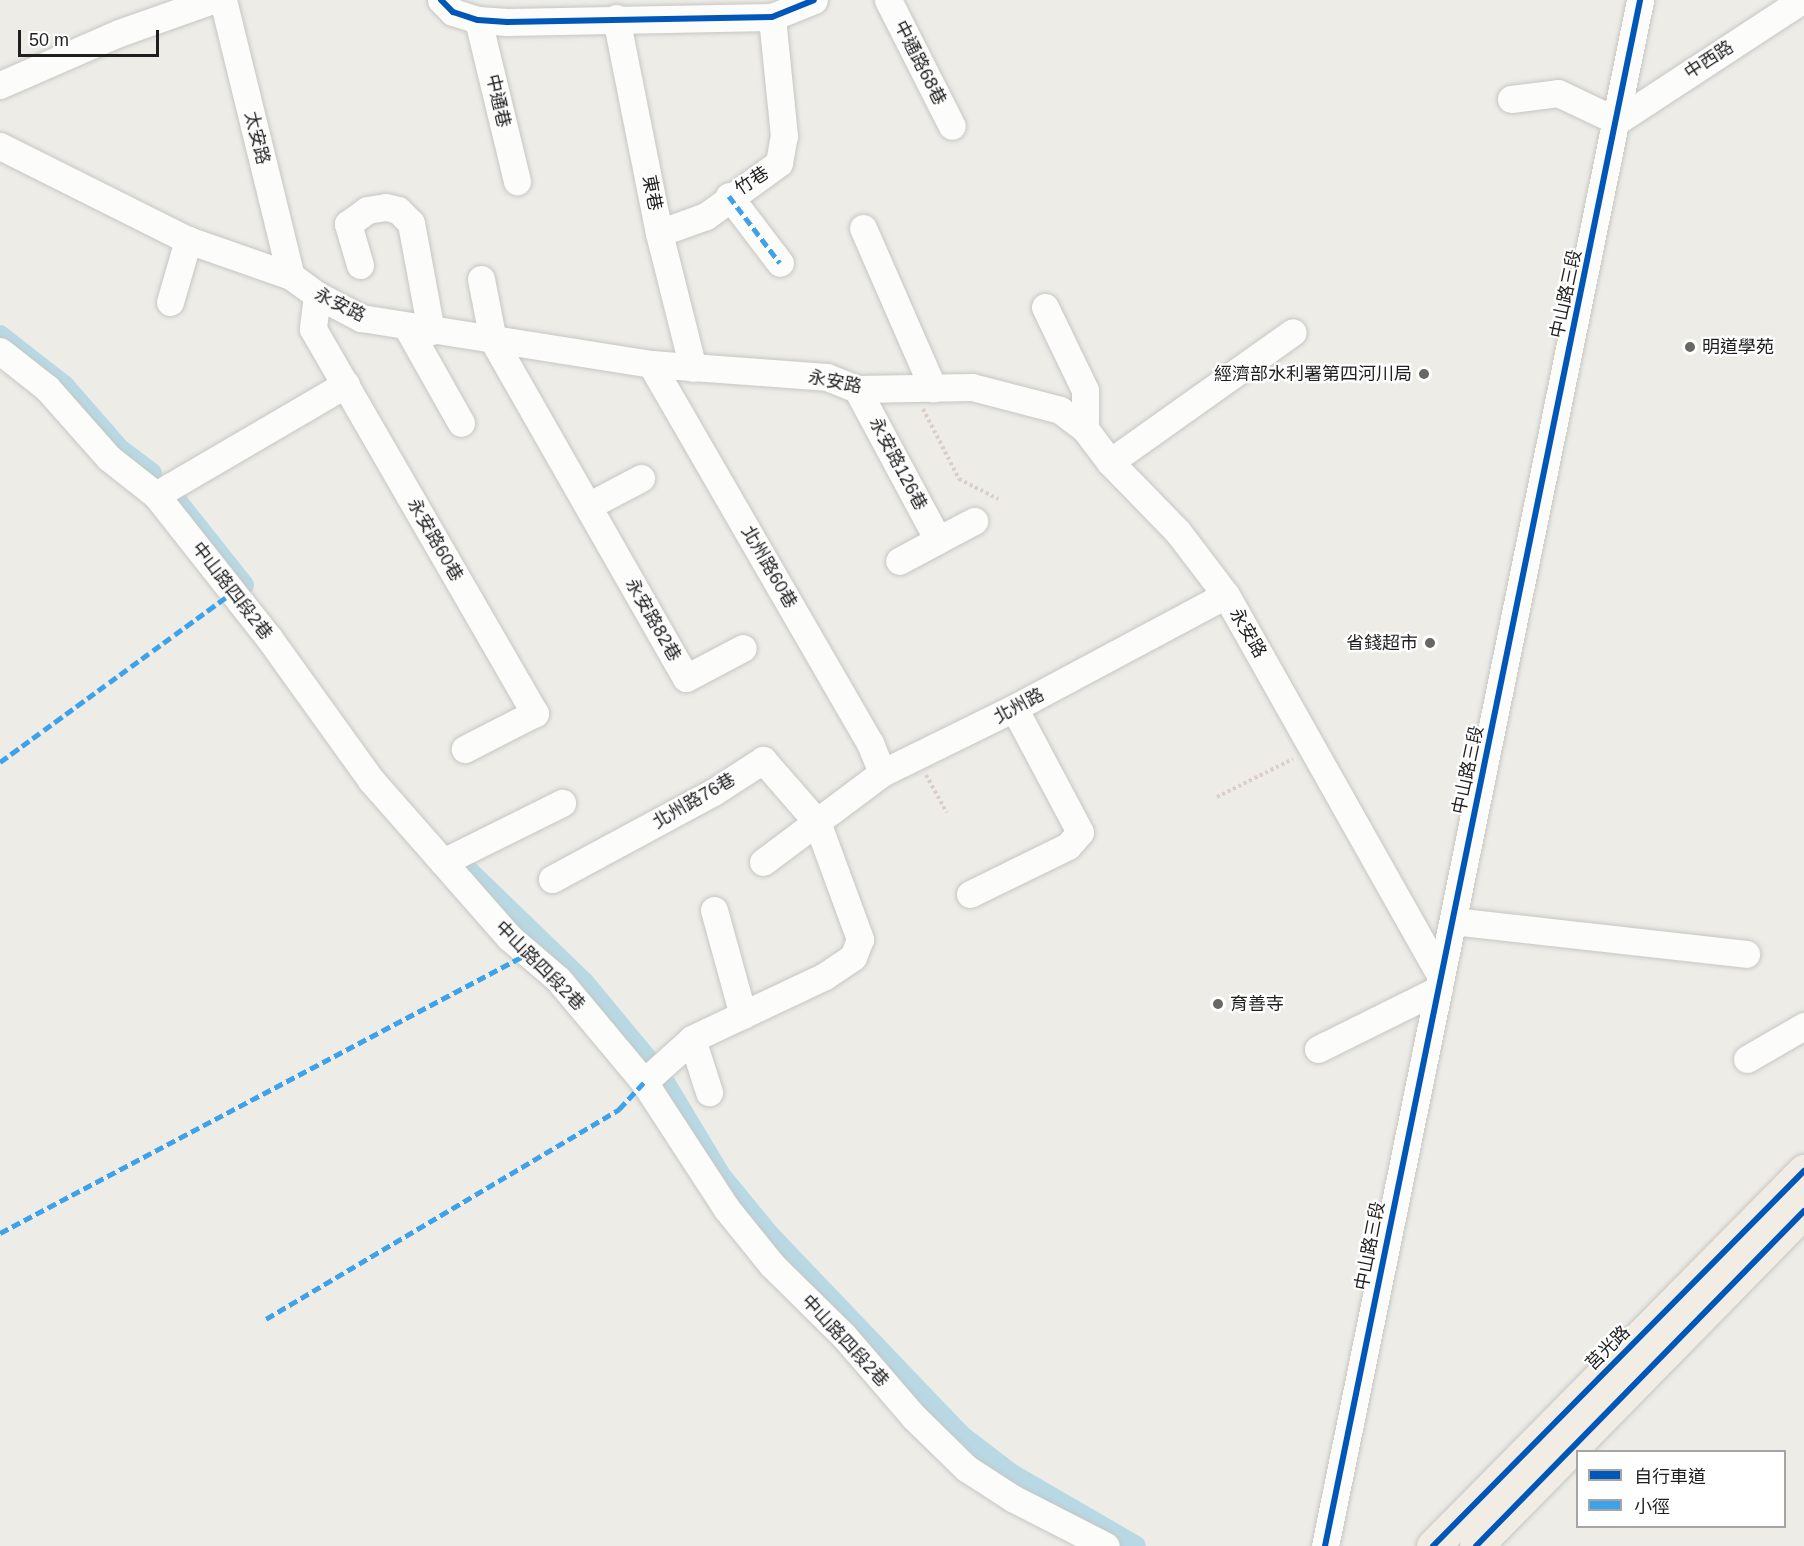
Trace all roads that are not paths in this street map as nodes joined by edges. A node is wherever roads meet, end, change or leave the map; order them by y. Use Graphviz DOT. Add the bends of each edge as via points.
graph roads {
  1 [pos="212,0"];
  2 [pos="223,0"];
  3 [pos="441,0"];
  4 [pos="814,0"];
  5 [pos="888,0"];
  6 [pos="1640,0"];
  7 [pos="1802,0"];
  8 [pos="772,17"];
  9 [pos="616,18"];
  10 [pos="478,20"];
  11 [pos="0,86"];
  12 [pos="1511,99"];
  13 [pos="1617,121"];
  14 [pos="952,126"];
  15 [pos="0,146"];
  16 [pos="517,181"];
  17 [pos="729,196"];
  18 [pos="863,228"];
  19 [pos="660,233"];
  20 [pos="188,240"];
  21 [pos="780,263"];
  22 [pos="360,264"];
  23 [pos="291,276"];
  24 [pos="481,279"];
  25 [pos="316,295"];
  26 [pos="170,302"];
  27 [pos="1045,307"];
  28 [pos="419,329"];
  29 [pos="1293,332"];
  30 [pos="493,340"];
  31 [pos="0,351"];
  32 [pos="651,364"];
  33 [pos="693,368"];
  34 [pos="346,384"];
  35 [pos="857,389"];
  36 [pos="923,389"];
  37 [pos="461,423"];
  38 [pos="1085,429"];
  39 [pos="1110,462"];
  40 [pos="641,478"];
  41 [pos="156,495"];
  42 [pos="588,506"];
  43 [pos="974,521"];
  44 [pos="938,540"];
  45 [pos="899,561"];
  46 [pos="1226,595"];
  47 [pos="743,648"];
  48 [pos="1014,708"];
  49 [pos="465,749"];
  50 [pos="882,773"];
  51 [pos="562,803"];
  52 [pos="817,822"];
  53 [pos="443,862"];
  54 [pos="764,862"];
  55 [pos="552,879"];
  56 [pos="970,894"];
  57 [pos="714,910"];
  58 [pos="1453,921"];
  59 [pos="1746,954"];
  60 [pos="1440,983"];
  61 [pos="743,1015"];
  62 [pos="1804,1026"];
  63 [pos="692,1039"];
  64 [pos="1318,1049"];
  65 [pos="1747,1059"];
  66 [pos="644,1082"];
  67 [pos="710,1092"];
  68 [pos="1804,1171"];
  69 [pos="1804,1212"];
  70 [pos="1106,1546"];
  71 [pos="1325,1546"];
  72 [pos="1433,1546"];
  73 [pos="1476,1546"];
  1 -- 11 [label="street" via="119,33"];
  2 -- 23 [label="street, 太安路"];
  3 -- 10 [label="street" via="453,12"];
  4 -- 8 [label="street"];
  5 -- 14 [label="street, 中通路68巷"];
  6 -- 13 [label="street, 中山路三段"];
  7 -- 13 [label="street, 中西路"];
  8 -- 9 [label="street"];
  8 -- 17 [label="street, 竹巷" via="784,136 779,163"];
  9 -- 10 [label="street"];
  9 -- 19 [label="street, 東巷"];
  10 -- 16 [label="street, 中通巷"];
  12 -- 13 [label="street" via="1558,93"];
  13 -- 58 [label="street, 中山路三段"];
  15 -- 20 [label="street, 永安路"];
  17 -- 19 [label="street, 竹巷" via="706,216"];
  17 -- 21 [label="street"];
  18 -- 36 [label="street"];
  19 -- 33 [label="street, 東巷"];
  20 -- 23 [label="street, 永安路"];
  20 -- 26 [label="street"];
  22 -- 28 [label="street" via="348,224 367,210 398,210 411,223"];
  23 -- 25 [label="street, 永安路"];
  24 -- 30 [label="street, 永安路82巷"];
  25 -- 28 [label="street, 永安路" via="361,318"];
  25 -- 34 [label="street, 永安路60巷" via="313,328"];
  27 -- 38 [label="street" via="1085,390"];
  28 -- 30 [label="street, 永安路"];
  28 -- 37 [label="street"];
  29 -- 39 [label="street"];
  30 -- 32 [label="street, 永安路"];
  30 -- 42 [label="street, 永安路82巷"];
  31 -- 41 [label="street, 中山路四段2巷" via="47,388 109,458"];
  32 -- 33 [label="street, 永安路"];
  32 -- 50 [label="street, 北州路60巷" via="870,743"];
  33 -- 35 [label="street, 永安路" via="828,377"];
  34 -- 41 [label="street"];
  34 -- 49 [label="street, 永安路60巷" via="535,713"];
  35 -- 36 [label="street, 永安路"];
  35 -- 44 [label="street, 永安路126巷"];
  36 -- 38 [label="street, 永安路" via="972,387 1016,396 1060,410"];
  38 -- 39 [label="street, 永安路"];
  39 -- 46 [label="street, 永安路" via="1178,532"];
  40 -- 42 [label="street"];
  41 -- 53 [label="street, 中山路四段2巷" via="269,638 371,780"];
  42 -- 47 [label="street, 永安路82巷" via="686,678"];
  43 -- 44 [label="street"];
  44 -- 45 [label="street"];
  46 -- 48 [label="street, 北州路"];
  46 -- 60 [label="street, 永安路" via="1315,748 1381,888"];
  48 -- 50 [label="street, 北州路"];
  48 -- 56 [label="street" via="1080,832 1068,846"];
  50 -- 52 [label="street, 北州路"];
  51 -- 53 [label="street"];
  52 -- 54 [label="street, 北州路"];
  52 -- 55 [label="street, 北州路76巷" via="763,760 712,793"];
  52 -- 61 [label="street" via="860,939 853,957 825,976"];
  53 -- 66 [label="street, 中山路四段2巷" via="510,938 558,980"];
  57 -- 61 [label="street"];
  58 -- 59 [label="street"];
  58 -- 60 [label="street, 中山路三段"];
  60 -- 64 [label="street"];
  60 -- 71 [label="street, 中山路三段"];
  61 -- 63 [label="street"];
  62 -- 65 [label="street"];
  63 -- 66 [label="street"];
  63 -- 67 [label="street"];
  66 -- 70 [label="street, 中山路四段2巷" via="687,1153 765,1257 844,1336 914,1417 975,1474 1014,1499"];
  68 -- 72 [label="main road, 莒光路"];
  69 -- 73 [label="main road"];
}
